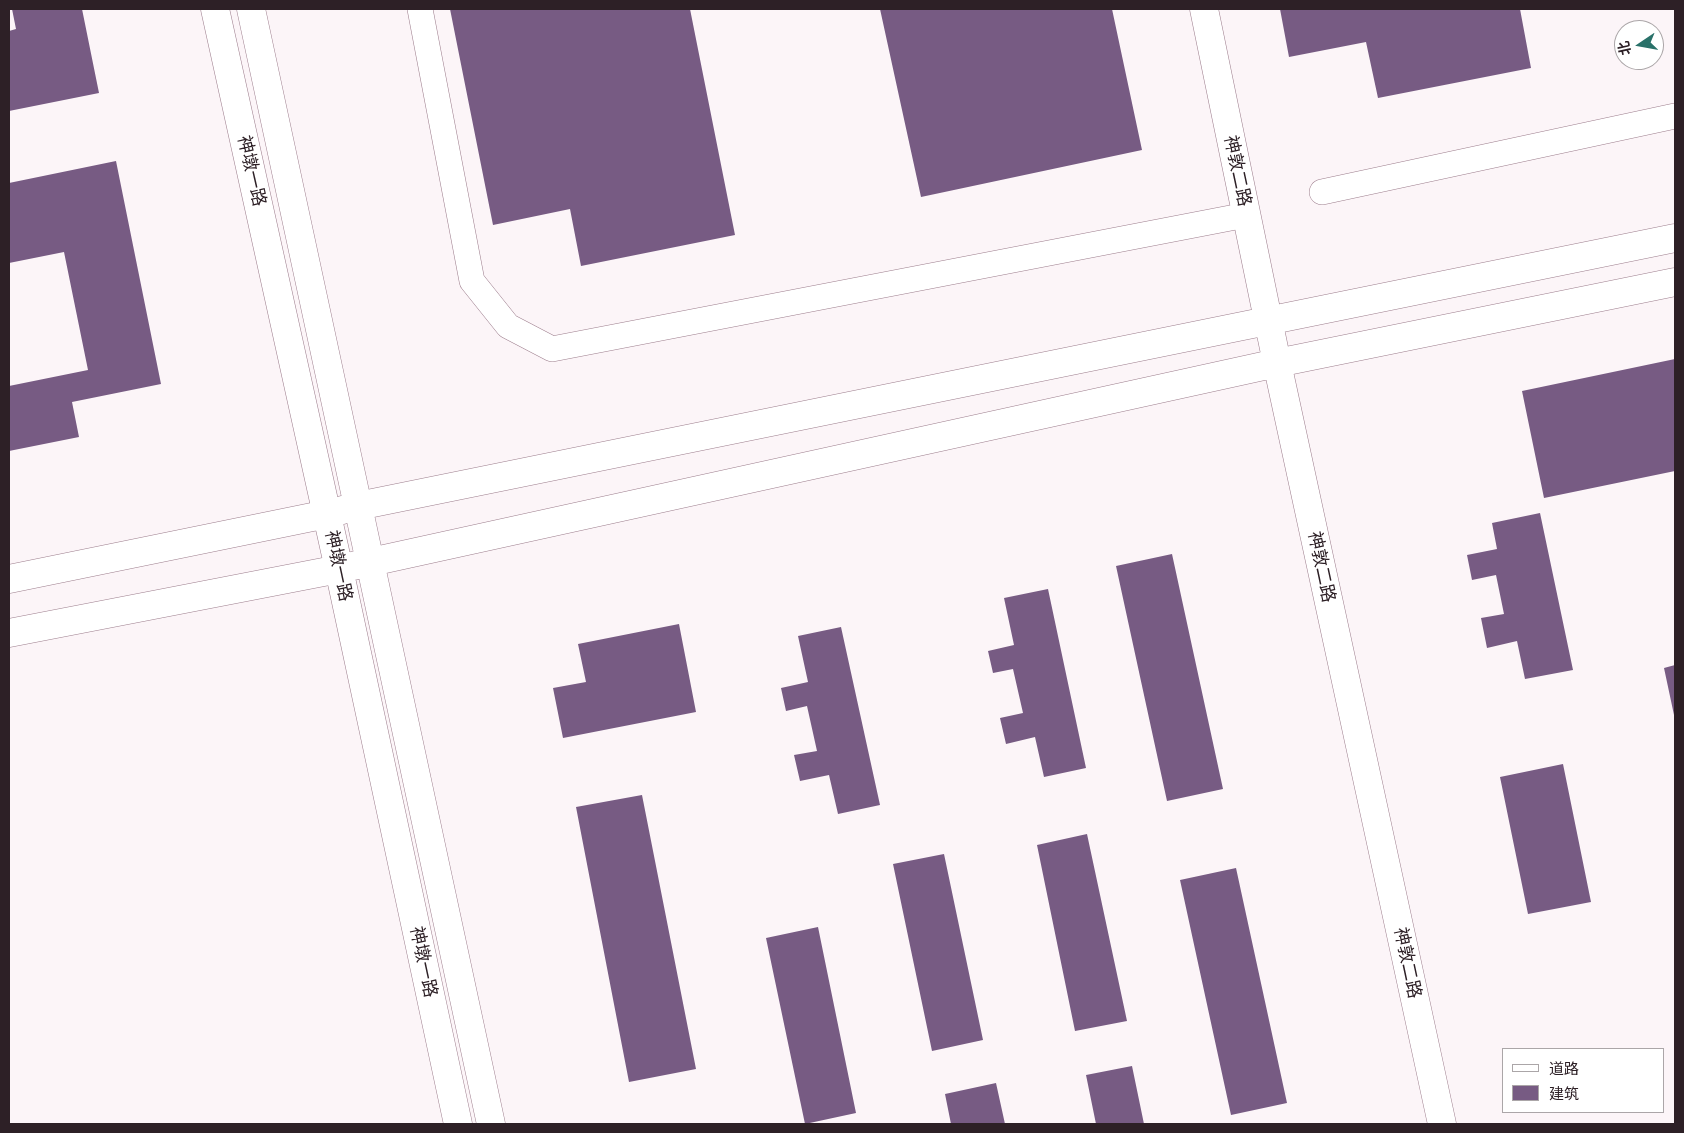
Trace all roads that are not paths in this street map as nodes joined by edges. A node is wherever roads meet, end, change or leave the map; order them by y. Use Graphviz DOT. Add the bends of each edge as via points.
graph roads {
  1 [pos="214,9"];
  2 [pos="251,9"];
  3 [pos="420,9"];
  4 [pos="1204,9"];
  5 [pos="1675,116"];
  6 [pos="1322,192"];
  7 [pos="1246,215"];
  8 [pos="1675,238"];
  9 [pos="1675,282"];
  10 [pos="1268,321"];
  11 [pos="1277,363"];
  12 [pos="358,506"];
  13 [pos="327,514"];
  14 [pos="369,562"];
  15 [pos="339,569"];
  16 [pos="9,579"];
  17 [pos="9,633"];
  18 [pos="458,1124"];
  19 [pos="490,1124"];
  20 [pos="1442,1124"];
  1 -- 13 [label="street, 神墩一路"];
  2 -- 12 [label="street, 神墩一路"];
  3 -- 7 [label="street" via="472,281 508,326 552,349"];
  4 -- 7 [label="street, 神敦二路"];
  5 -- 6 [label="street"];
  7 -- 10 [label="street, 神敦二路"];
  8 -- 10 [label="street"];
  9 -- 11 [label="street"];
  10 -- 11 [label="street, 神敦二路"];
  10 -- 12 [label="street"];
  11 -- 14 [label="street"];
  11 -- 20 [label="street, 神敦二路"];
  12 -- 13 [label="street"];
  12 -- 14 [label="street, 神墩一路"];
  13 -- 15 [label="street, 神墩一路"];
  13 -- 16 [label="street"];
  14 -- 15 [label="street"];
  14 -- 19 [label="street, 神墩一路"];
  15 -- 17 [label="street"];
  15 -- 18 [label="street, 神墩一路"];
}
